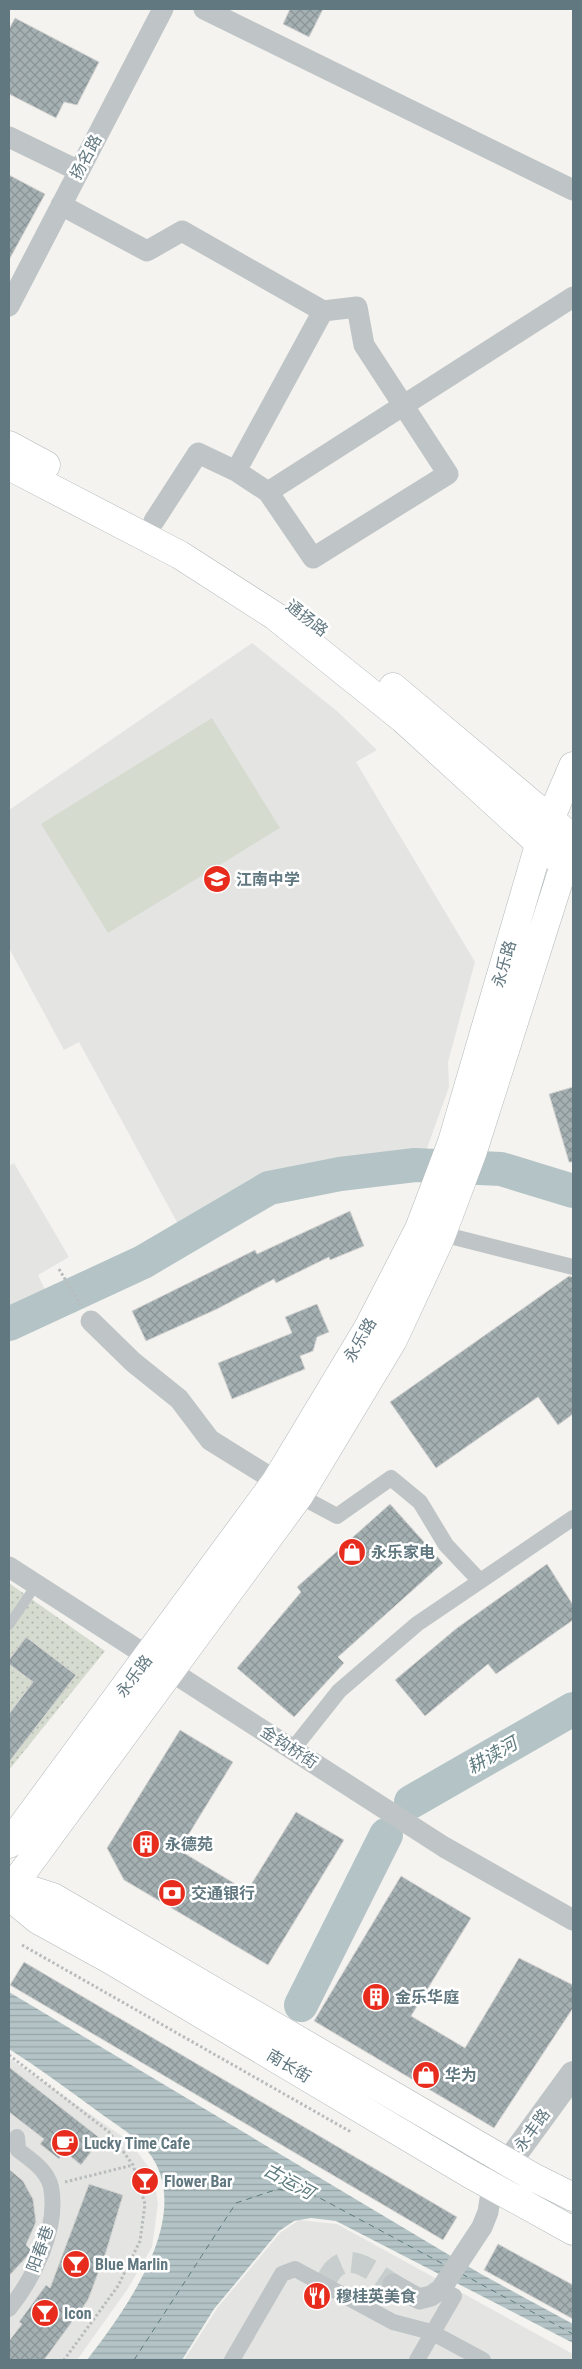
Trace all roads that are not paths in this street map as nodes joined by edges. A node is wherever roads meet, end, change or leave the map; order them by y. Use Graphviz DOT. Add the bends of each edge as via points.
graph roads {
  1 [pos="163,9"];
  2 [pos="204,9"];
  3 [pos="9,137"];
  4 [pos="79,171"];
  5 [pos="573,190"];
  6 [pos="61,204"];
  7 [pos="573,297"];
  8 [pos="9,306"];
  9 [pos="323,311"];
  10 [pos="403,406"];
  11 [pos="9,445"];
  12 [pos="9,466"];
  13 [pos="236,471"];
  14 [pos="268,492"];
  15 [pos="154,521"];
  16 [pos="573,766"];
  17 [pos="550,820"];
  18 [pos="573,839"];
  19 [pos="539,845"];
  20 [pos="570,861"];
  21 [pos="459,1156"];
  22 [pos="440,1216"];
  23 [pos="573,1267"];
  24 [pos="91,1321"];
  25 [pos="276,1481"];
  26 [pos="299,1496"];
  27 [pos="573,1518"];
  28 [pos="9,1567"];
  29 [pos="480,1581"];
  30 [pos="36,1585"];
  31 [pos="9,1625"];
  32 [pos="159,1664"];
  33 [pos="293,1749"];
  34 [pos="9,1844"];
  35 [pos="10,1889"];
  36 [pos="573,1920"];
  37 [pos="573,2074"];
  38 [pos="15,2149"];
  39 [pos="508,2162"];
  40 [pos="492,2186"];
  41 [pos="573,2198"];
  42 [pos="573,2231"];
  43 [pos="393,2284"];
  44 [pos="441,2289"];
  45 [pos="9,2309"];
  46 [pos="431,2332"];
  47 [pos="232,2360"];
  48 [pos="416,2360"];
  49 [pos="483,2360"];
  1 -- 4 [label="street, 扬名路"];
  2 -- 5 [label="street"];
  3 -- 4 [label="street"];
  4 -- 6 [label="street, 扬名路"];
  6 -- 8 [label="street, 扬名路"];
  6 -- 9 [label="street" via="147,251 182,231"];
  7 -- 10 [label="street"];
  9 -- 10 [label="street" via="357,307 364,345"];
  9 -- 13 [label="street"];
  10 -- 14 [label="street"];
  10 -- 14 [label="street" via="448,474 313,558"];
  11 -- 15 [label="main road, 通扬路"];
  12 -- 19 [label="main road, 通扬路" via="180,555 275,616 403,719"];
  13 -- 14 [label="street"];
  13 -- 15 [label="street" via="198,453"];
  15 -- 17 [label="main road, 通扬路" via="189,539 286,601 415,704"];
  16 -- 17 [label="main road, 永乐路"];
  17 -- 18 [label="main road, 通扬路"];
  17 -- 19 [label="main road, 永乐路"];
  19 -- 20 [label="main road, 通扬路"];
  19 -- 21 [label="main road, 永乐路"];
  20 -- 21 [label="main road, 永乐路"];
  21 -- 22 [label="main road, 永乐路"];
  22 -- 23 [label="street"];
  22 -- 25 [label="main road, 永乐路" via="419,1229 368,1328"];
  22 -- 26 [label="main road, 永乐路" via="393,1340"];
  24 -- 25 [label="street" via="133,1362 180,1398 210,1440"];
  25 -- 26 [label="street"];
  25 -- 32 [label="main road, 永乐路"];
  26 -- 29 [label="street" via="336,1516 391,1478 420,1502 446,1545"];
  26 -- 32 [label="main road, 永乐路"];
  27 -- 29 [label="street"];
  28 -- 30 [label="street, 金钩桥街"];
  29 -- 33 [label="street" via="417,1624 339,1691"];
  30 -- 31 [label="lane"];
  30 -- 32 [label="street, 金钩桥街"];
  32 -- 33 [label="street, 金钩桥街"];
  32 -- 34 [label="main road, 永乐路"];
  32 -- 35 [label="main road, 永乐路"];
  33 -- 36 [label="street, 金钩桥街" via="444,1847"];
  35 -- 39 [label="main road, 南长街" via="53,1897"];
  35 -- 40 [label="main road, 南长街" via="38,1920"];
  37 -- 39 [label="street, 永丰路"];
  38 -- 45 [label="street, 阳春巷" via="39,2166 51,2186 51,2224 39,2261"];
  39 -- 40 [label="street, 永丰路"];
  39 -- 41 [label="main road, 南长街"];
  40 -- 42 [label="main road, 南长街"];
  40 -- 44 [label="street" via="482,2227"];
  43 -- 44 [label="street" via="419,2298 431,2296"];
  44 -- 46 [label="street" via="454,2296"];
  46 -- 47 [label="street" via="393,2322 295,2269 282,2274"];
  46 -- 48 [label="street"];
  46 -- 49 [label="street"];
}
